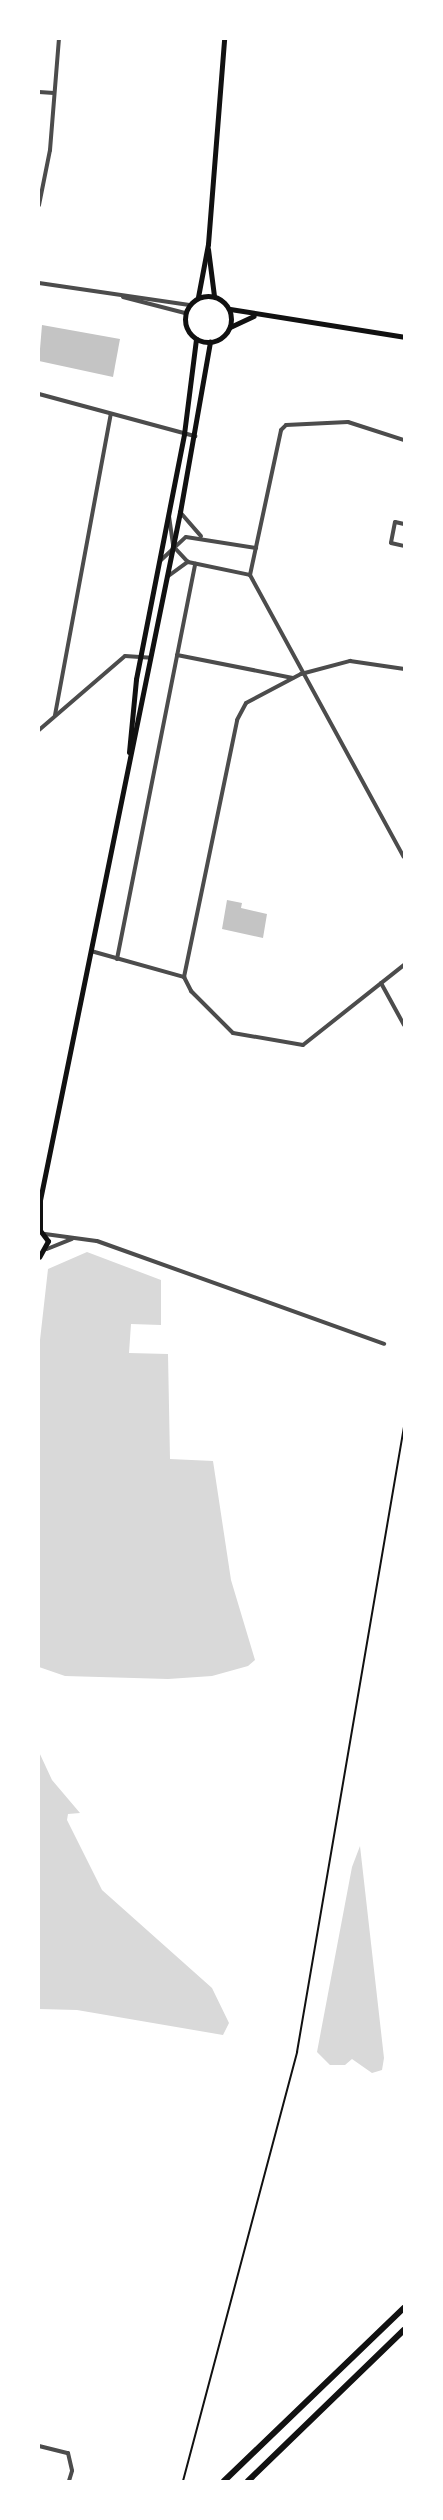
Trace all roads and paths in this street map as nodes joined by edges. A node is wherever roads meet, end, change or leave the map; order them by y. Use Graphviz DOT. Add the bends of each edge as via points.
graph roads {
  1 [pos="59,39"];
  2 [pos="224,39"];
  3 [pos="39,92"];
  4 [pos="54,93"];
  5 [pos="39,205"];
  6 [pos="208,244"];
  7 [pos="39,283"];
  8 [pos="113,294"];
  9 [pos="214,296"];
  10 [pos="198,297"];
  11 [pos="189,305"];
  12 [pos="230,309"];
  13 [pos="185,313"];
  14 [pos="255,316"];
  15 [pos="230,327"];
  16 [pos="404,337"];
  17 [pos="196,339"];
  18 [pos="210,342"];
  19 [pos="39,394"];
  20 [pos="111,414"];
  21 [pos="184,434"];
  22 [pos="195,436"];
  23 [pos="404,440"];
  24 [pos="180,512"];
  25 [pos="168,514"];
  26 [pos="404,524"];
  27 [pos="201,536"];
  28 [pos="174,546"];
  29 [pos="404,546"];
  30 [pos="256,548"];
  31 [pos="188,562"];
  32 [pos="158,563"];
  33 [pos="195,564"];
  34 [pos="250,575"];
  35 [pos="167,577"];
  36 [pos="177,655"];
  37 [pos="139,658"];
  38 [pos="151,658"];
  39 [pos="404,669"];
  40 [pos="301,674"];
  41 [pos="293,678"];
  42 [pos="55,715"];
  43 [pos="39,730"];
  44 [pos="121,799"];
  45 [pos="404,857"];
  46 [pos="91,951"];
  47 [pos="118,959"];
  48 [pos="404,966"];
  49 [pos="184,976"];
  50 [pos="381,983"];
  51 [pos="404,1025"];
  52 [pos="39,1201"];
  53 [pos="39,1229"];
  54 [pos="45,1234"];
  55 [pos="72,1240"];
  56 [pos="46,1249"];
  57 [pos="39,1257"];
  58 [pos="384,1344"];
  59 [pos="404,1427"];
  60 [pos="404,2308"];
  61 [pos="404,2330"];
  62 [pos="39,2446"];
  63 [pos="69,2481"];
  64 [pos="183,2481"];
  65 [pos="224,2481"];
  66 [pos="248,2481"];
  1 -- 4 [label="street"];
  2 -- 6 [label="main road"];
  3 -- 4 [label="street"];
  4 -- 5 [label="street"];
  6 -- 9 [label="main road"];
  6 -- 10 [label="main road"];
  7 -- 8 [label="street"];
  8 -- 11 [label="street"];
  8 -- 13 [label="street"];
  9 -- 10 [label="main road"];
  9 -- 12 [label="main road"];
  10 -- 11 [label="main road"];
  11 -- 13 [label="main road"];
  12 -- 14 [label="main road"];
  12 -- 15 [label="main road"];
  13 -- 17 [label="main road" via="187,328"];
  14 -- 15 [label="main road"];
  14 -- 16 [label="main road"];
  15 -- 18 [label="main road"];
  17 -- 18 [label="main road"];
  17 -- 21 [label="main road"];
  18 -- 22 [label="main road"];
  19 -- 20 [label="street"];
  20 -- 21 [label="street"];
  20 -- 42 [label="street"];
  21 -- 22 [label="street"];
  21 -- 25 [label="main road"];
  22 -- 24 [label="main road"];
  23 -- 30 [label="street" via="348,422 286,425 281,430"];
  24 -- 27 [label="street"];
  24 -- 28 [label="main road"];
  25 -- 28 [label="street"];
  25 -- 32 [label="main road"];
  26 -- 29 [label="street" via="395,522 391,543"];
  27 -- 28 [label="street" via="186,537"];
  27 -- 30 [label="street"];
  28 -- 31 [label="street"];
  28 -- 32 [label="street"];
  28 -- 35 [label="main road"];
  30 -- 34 [label="street"];
  31 -- 33 [label="street"];
  31 -- 35 [label="street"];
  32 -- 37 [label="main road"];
  33 -- 34 [label="street"];
  33 -- 36 [label="street"];
  34 -- 40 [label="street"];
  35 -- 38 [label="main road"];
  36 -- 41 [label="street"];
  36 -- 47 [label="street"];
  37 -- 38 [label="street"];
  37 -- 42 [label="street" via="125,656"];
  37 -- 44 [label="main road"];
  38 -- 44 [label="main road"];
  39 -- 40 [label="street" via="350,661"];
  40 -- 41 [label="street"];
  40 -- 45 [label="street"];
  41 -- 49 [label="street" via="246,703 237,720"];
  42 -- 43 [label="street"];
  44 -- 46 [label="main road"];
  46 -- 47 [label="street"];
  46 -- 52 [label="main road"];
  47 -- 49 [label="street"];
  48 -- 50 [label="street"];
  49 -- 50 [label="street" via="191,991 233,1033 303,1045"];
  50 -- 51 [label="street"];
  52 -- 53 [label="main road"];
  53 -- 54 [label="main road"];
  54 -- 55 [label="street"];
  54 -- 56 [label="main road"];
  55 -- 56 [label="street"];
  55 -- 58 [label="street" via="96,1241"];
  56 -- 57 [label="main road"];
  59 -- 64 [label="path" via="302,2033"];
  60 -- 65 [label="highway"];
  61 -- 66 [label="highway"];
  62 -- 63 [label="street" via="68,2453 72,2471"];
}
